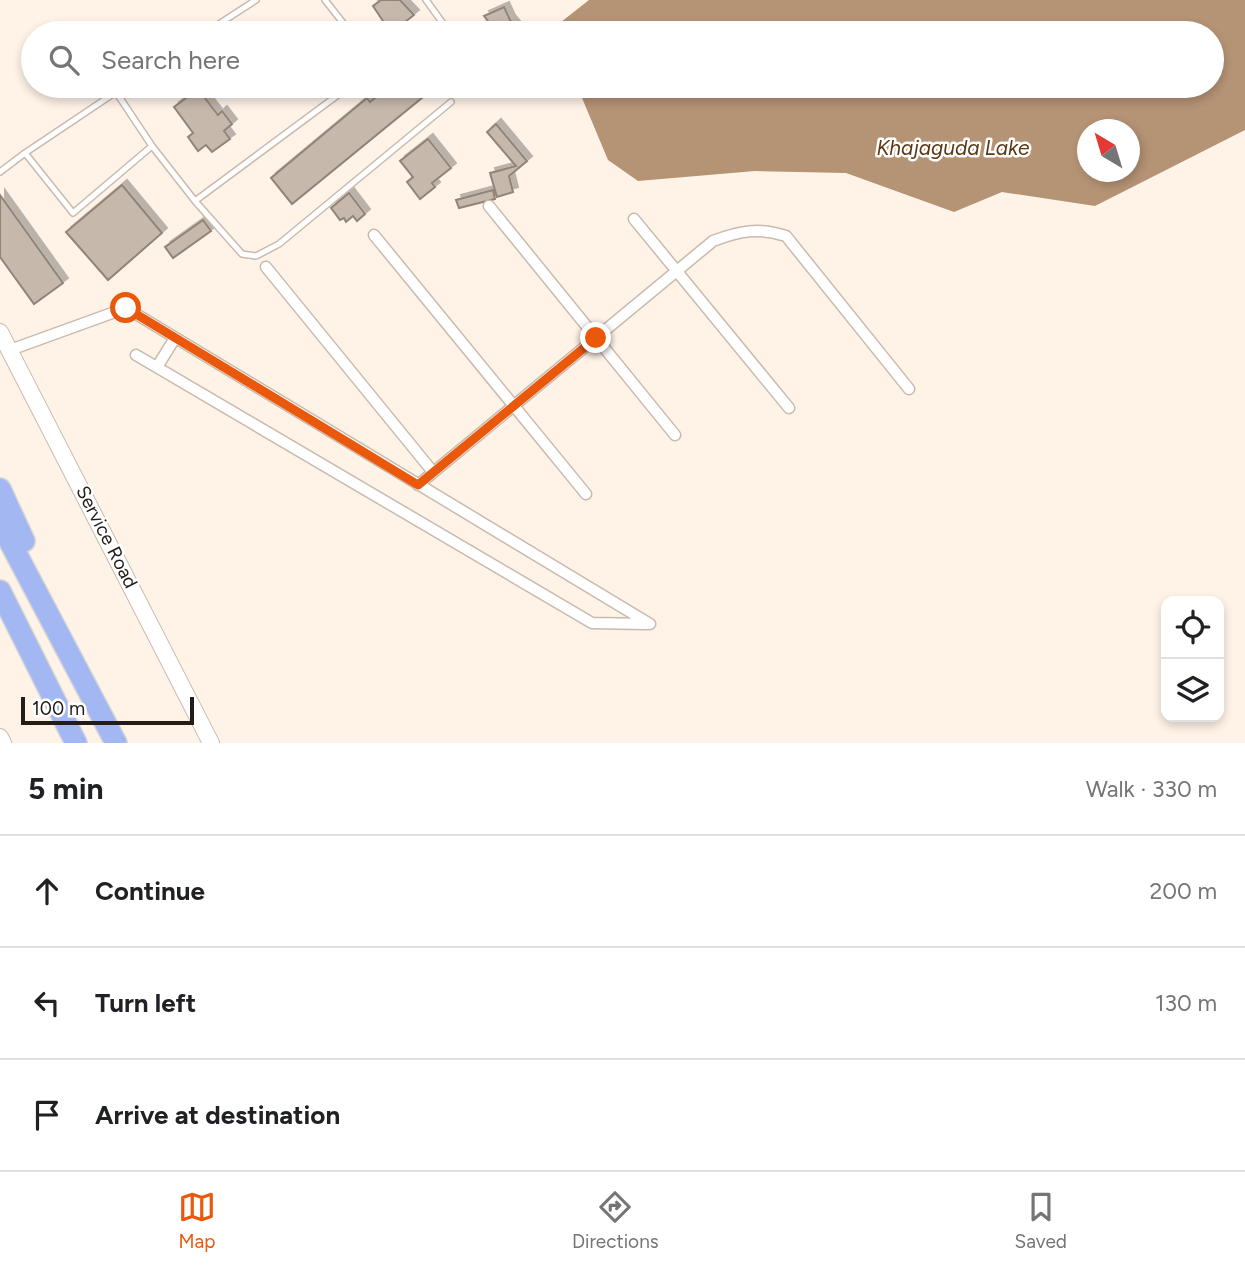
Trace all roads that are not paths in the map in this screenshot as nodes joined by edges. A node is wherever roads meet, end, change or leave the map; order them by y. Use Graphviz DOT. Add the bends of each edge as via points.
graph roads {
  1 [pos="256,0"];
  2 [pos="326,0"];
  3 [pos="426,0"];
  4 [pos="224,21"];
  5 [pos="342,21"];
  6 [pos="441,21"];
  7 [pos="107,98"];
  8 [pos="120,98"];
  9 [pos="334,98"];
  10 [pos="450,102"];
  11 [pos="152,146"];
  12 [pos="25,153"];
  13 [pos="0,172"];
  14 [pos="195,201"];
  15 [pos="489,206"];
  16 [pos="634,219"];
  17 [pos="374,235"];
  18 [pos="266,267"];
  19 [pos="677,271"];
  20 [pos="0,332"];
  21 [pos="175,338"];
  22 [pos="596,338"];
  23 [pos="10,350"];
  24 [pos="136,355"];
  25 [pos="157,367"];
  26 [pos="909,389"];
  27 [pos="513,406"];
  28 [pos="789,408"];
  29 [pos="675,435"];
  30 [pos="433,472"];
  31 [pos="418,485"];
  32 [pos="0,489"];
  33 [pos="586,494"];
  34 [pos="0,523"];
  35 [pos="0,591"];
  36 [pos="0,614"];
  37 [pos="92,695"];
  38 [pos="60,712"];
  39 [pos="0,737"];
  40 [pos="3,743"];
  41 [pos="76,743"];
  42 [pos="116,743"];
  43 [pos="211,743"];
  1 -- 4 [label="lane"];
  2 -- 5 [label="lane"];
  3 -- 6 [label="lane"];
  7 -- 12 [label="lane"];
  8 -- 11 [label="lane"];
  9 -- 14 [label="lane"];
  10 -- 14 [label="lane" via="279,244 256,256 243,254"];
  11 -- 12 [label="lane" via="73,213"];
  11 -- 14 [label="lane"];
  12 -- 13 [label="lane"];
  15 -- 22 [label="street"];
  16 -- 19 [label="street"];
  17 -- 27 [label="street"];
  18 -- 30 [label="street"];
  19 -- 22 [label="street"];
  19 -- 26 [label="street" via="713,241 738,232 766,229 786,236"];
  19 -- 28 [label="street"];
  20 -- 23 [label="main road, Service Road"];
  21 -- 23 [label="street" via="126,308"];
  21 -- 25 [label="street"];
  21 -- 31 [label="street"];
  22 -- 27 [label="street"];
  22 -- 29 [label="street"];
  23 -- 43 [label="main road, Service Road"];
  24 -- 25 [label="street"];
  25 -- 31 [label="street" via="592,623 650,624"];
  27 -- 30 [label="street"];
  27 -- 33 [label="street"];
  30 -- 31 [label="street"];
  32 -- 37 [label="highway"];
  34 -- 37 [label="highway"];
  35 -- 38 [label="highway"];
  36 -- 38 [label="highway"];
  37 -- 42 [label="highway"];
  38 -- 41 [label="highway"];
  39 -- 40 [label="main road"];
}
